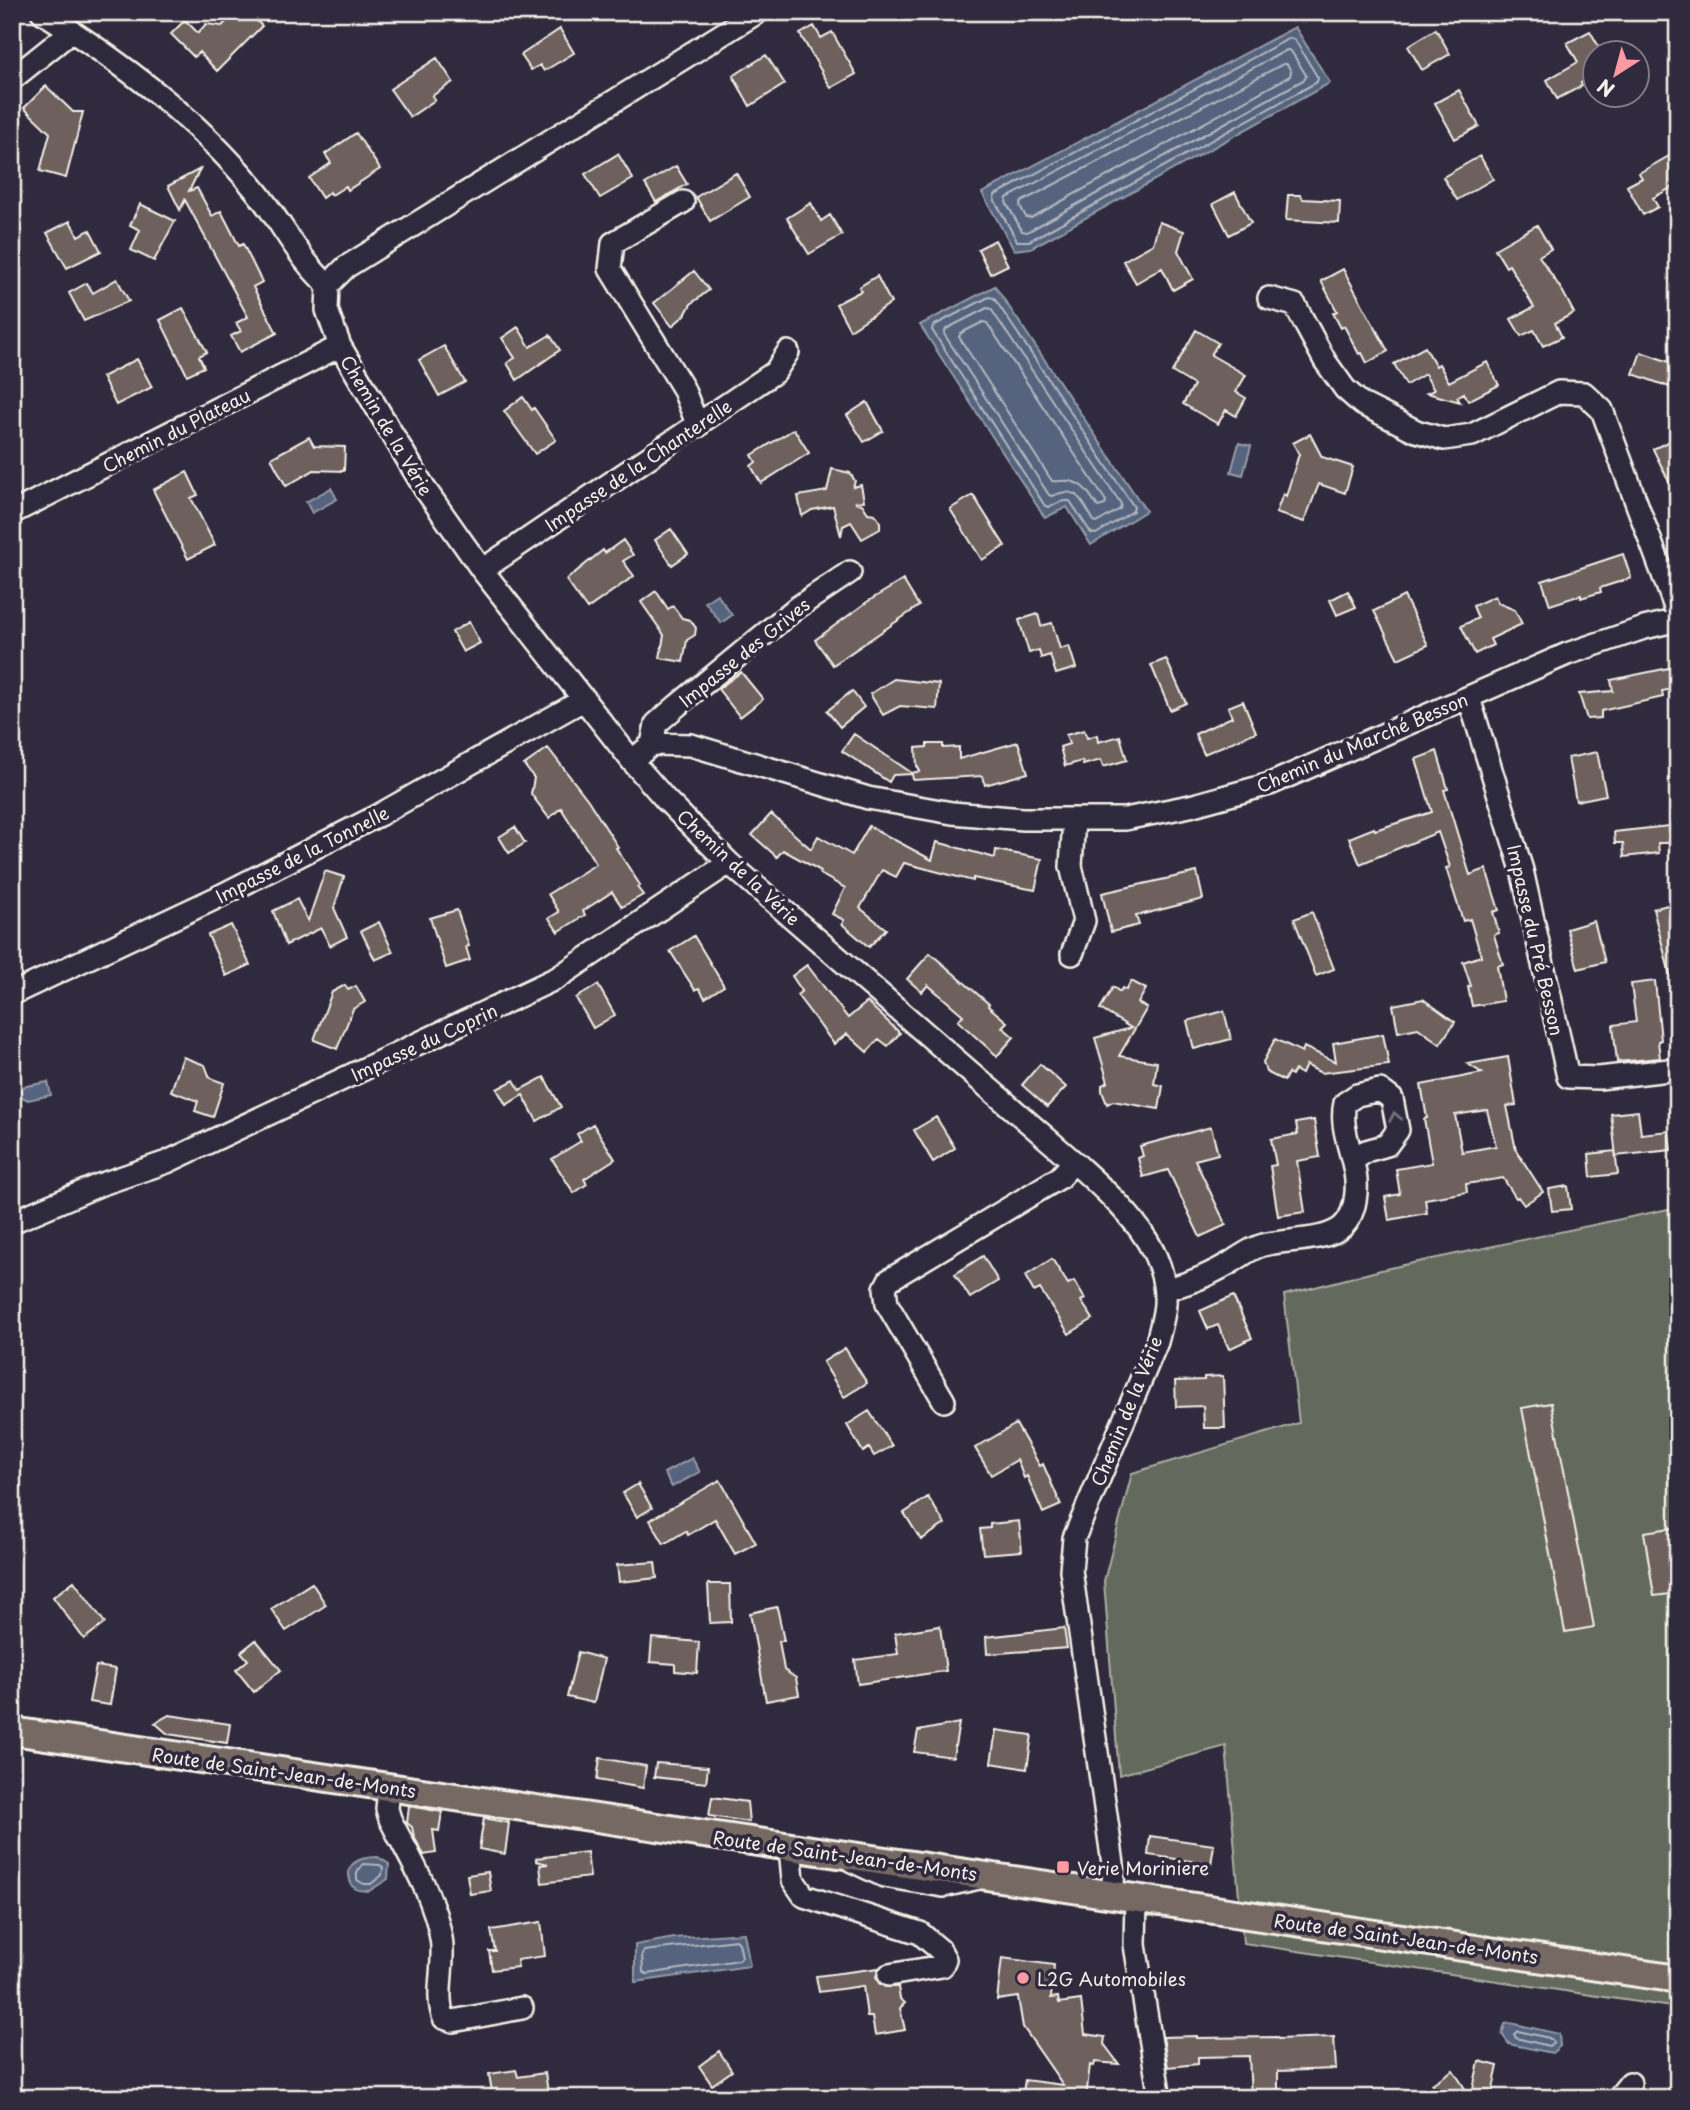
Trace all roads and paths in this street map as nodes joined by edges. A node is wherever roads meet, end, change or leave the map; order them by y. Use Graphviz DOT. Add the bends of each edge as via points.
graph roads {
  1 [pos="42,12"];
  2 [pos="758,12"];
  3 [pos="72,31"];
  4 [pos="12,79"];
  5 [pos="683,202"];
  6 [pos="328,285"];
  7 [pos="1269,298"];
  8 [pos="340,346"];
  9 [pos="788,352"];
  10 [pos="698,426"];
  11 [pos="12,513"];
  12 [pos="482,570"];
  13 [pos="850,572"];
  14 [pos="1678,617"];
  15 [pos="1469,698"];
  16 [pos="585,699"];
  17 [pos="652,744"];
  18 [pos="632,761"];
  19 [pos="1074,818"];
  20 [pos="729,863"];
  21 [pos="1072,954"];
  22 [pos="12,994"];
  23 [pos="1678,1069"];
  24 [pos="1354,1160"];
  25 [pos="1074,1162"];
  26 [pos="12,1222"];
  27 [pos="1165,1289"];
  28 [pos="944,1401"];
  29 [pos="12,1731"];
  30 [pos="389,1787"];
  31 [pos="790,1847"];
  32 [pos="1124,1897"];
  33 [pos="889,1975"];
  34 [pos="1678,1979"];
  35 [pos="522,2008"];
  36 [pos="1160,2098"];
  1 -- 3 [label="street"];
  2 -- 6 [label="street" via="346,267"];
  3 -- 4 [label="street"];
  3 -- 6 [label="street" via="133,73 190,122 256,190"];
  5 -- 10 [label="street" via="613,243 610,269 683,388"];
  6 -- 8 [label="street, Chemin de la Vérie" via="327,310"];
  7 -- 14 [label="street" via="1295,305 1345,389 1362,404 1416,431 1444,439 1472,435 1559,392 1584,393 1602,410"];
  8 -- 11 [label="street, Chemin du Plateau"];
  8 -- 12 [label="street, Chemin de la Vérie" via="425,489"];
  9 -- 10 [label="street, Impasse de la Chanterelle" via="775,372"];
  10 -- 12 [label="street, Impasse de la Chanterelle"];
  12 -- 16 [label="street, Chemin de la Vérie"];
  13 -- 17 [label="street, Impasse des Grives" via="795,609 656,724"];
  14 -- 15 [label="street, Chemin du Marché Besson" via="1567,654"];
  15 -- 19 [label="street, Chemin du Marché Besson" via="1270,784 1125,819"];
  15 -- 23 [label="street, Impasse du Pré Besson" via="1522,870 1568,1077"];
  16 -- 18 [label="street, Chemin de la Vérie"];
  16 -- 22 [label="street, Impasse de la Tonnelle" via="379,816"];
  17 -- 18 [label="street"];
  17 -- 19 [label="street, Chemin du Marché Besson" via="691,745 868,798 952,813"];
  18 -- 20 [label="street, Chemin de la Vérie"];
  19 -- 21 [label="street" via="1071,866 1084,921"];
  20 -- 25 [label="street, Chemin de la Vérie"];
  20 -- 26 [label="street, Impasse du Coprin" via="557,978 167,1162"];
  24 -- 27 [label="street" via="1357,1192 1352,1214 1341,1227 1325,1235 1261,1246 1182,1286"];
  25 -- 27 [label="street, Chemin de la Vérie" via="1143,1233"];
  25 -- 28 [label="street" via="1059,1178 889,1280 887,1304"];
  27 -- 32 [label="street, Chemin de la Vérie" via="1157,1342 1074,1538 1071,1570 1114,1871"];
  29 -- 30 [label="main road, Route de Saint-Jean-de-Monts"];
  30 -- 31 [label="main road, Route de Saint-Jean-de-Monts"];
  30 -- 35 [label="street" via="390,1819 438,1923 444,2018 453,2021"];
  31 -- 32 [label="main road, Route de Saint-Jean-de-Monts"];
  31 -- 33 [label="street" via="793,1880 804,1896 920,1933 945,1959 942,1966"];
  32 -- 34 [label="main road, Route de Saint-Jean-de-Monts"];
  32 -- 36 [label="street, Chemin de la Vérie"];
}
